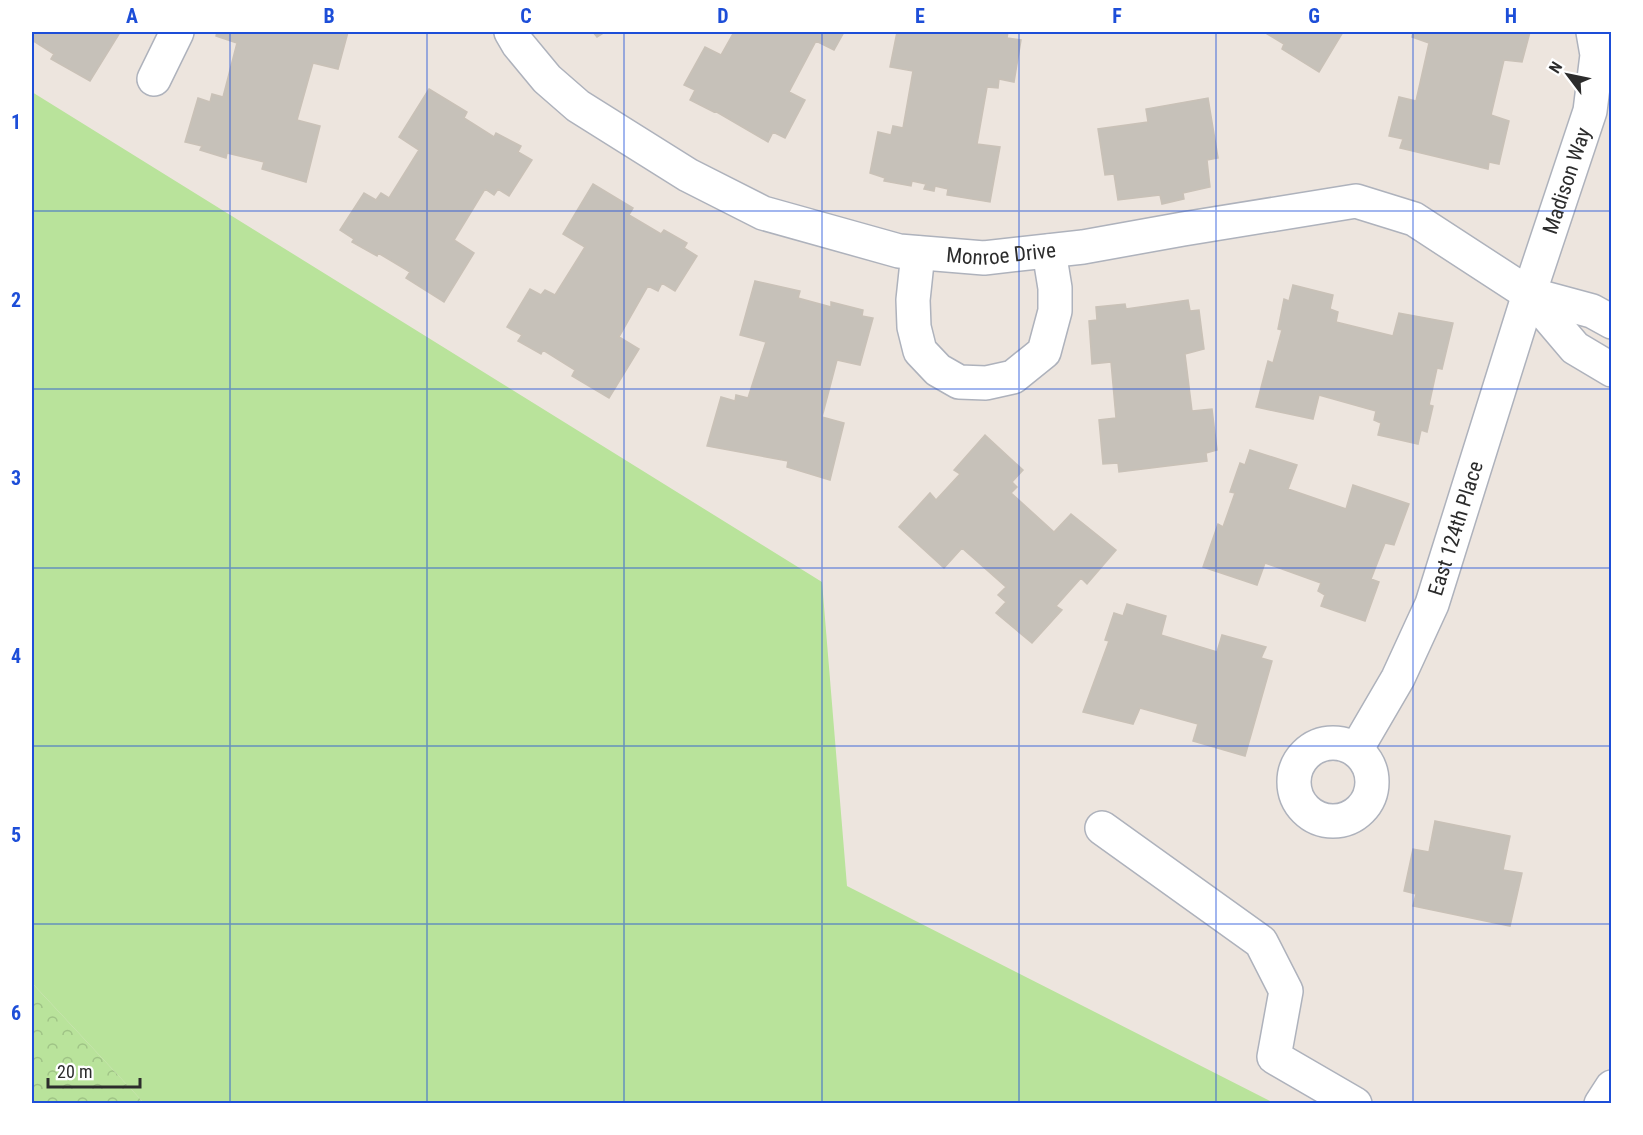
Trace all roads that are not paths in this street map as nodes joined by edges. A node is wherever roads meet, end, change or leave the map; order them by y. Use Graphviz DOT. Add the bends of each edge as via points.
graph roads {
  1 [pos="177,32"];
  2 [pos="511,32"];
  3 [pos="1600,40"];
  4 [pos="154,79"];
  5 [pos="1049,250"];
  6 [pos="918,253"];
  7 [pos="1529,294"];
  8 [pos="1611,322"];
  9 [pos="1611,370"];
  10 [pos="1356,750"];
  11 [pos="1102,828"];
  12 [pos="1611,1087"];
  13 [pos="1355,1104"];
  14 [pos="1601,1104"];
  1 -- 4 [label="street"];
  2 -- 6 [label="street, Monroe Drive" via="547,79 578,106 688,175 763,213"];
  3 -- 7 [label="street, Madison Way" via="1590,111"];
  5 -- 6 [label="street, Monroe Drive" via="984,258"];
  5 -- 6 [label="street" via="1056,312 1044,352 1013,377 986,383 959,382 938,370 920,351 913,300"];
  5 -- 7 [label="street, Monroe Drive" via="1356,201 1414,219"];
  7 -- 8 [label="street, Monroe Drive" via="1592,310"];
  7 -- 9 [label="street, Monroe Drive" via="1575,348"];
  7 -- 10 [label="street, East 124th Place" via="1432,604 1398,678"];
  11 -- 13 [label="street" via="1261,942 1286,991 1274,1057"];
  12 -- 14 [label="street"];
}
